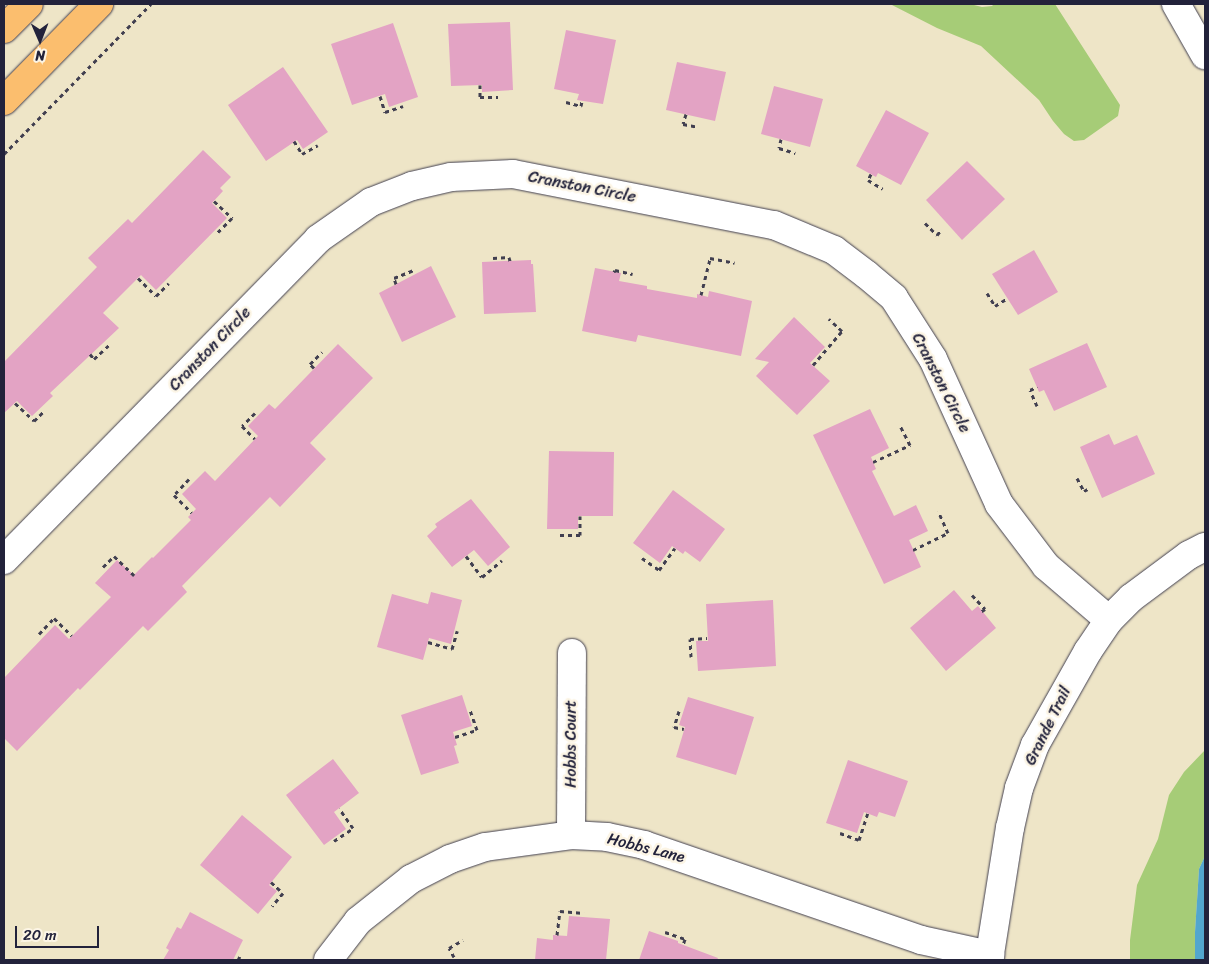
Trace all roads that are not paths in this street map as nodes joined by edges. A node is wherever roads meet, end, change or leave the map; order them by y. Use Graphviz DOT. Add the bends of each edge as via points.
graph roads {
  1 [pos="28,4"];
  2 [pos="99,4"];
  3 [pos="1176,4"];
  4 [pos="4,29"];
  5 [pos="1205,55"];
  6 [pos="4,101"];
  7 [pos="1205,547"];
  8 [pos="4,560"];
  9 [pos="1109,620"];
  10 [pos="572,653"];
  11 [pos="571,834"];
  12 [pos="990,957"];
  13 [pos="328,960"];
  1 -- 4 [label="main road"];
  2 -- 6 [label="main road"];
  3 -- 5 [label="street"];
  7 -- 9 [label="street, Grande Trail" via="1131,598"];
  8 -- 9 [label="street, Cranston Circle" via="318,239 371,202 412,186 451,176 513,174 774,225 834,250 894,298 933,359 999,504 1046,566"];
  9 -- 12 [label="street, Grande Trail" via="1083,659 1035,745 1019,788"];
  10 -- 11 [label="street, Hobbs Court"];
  11 -- 12 [label="street, Hobbs Lane" via="644,845 921,940"];
  11 -- 13 [label="street, Hobbs Lane" via="485,847 411,879 358,921"];
}
